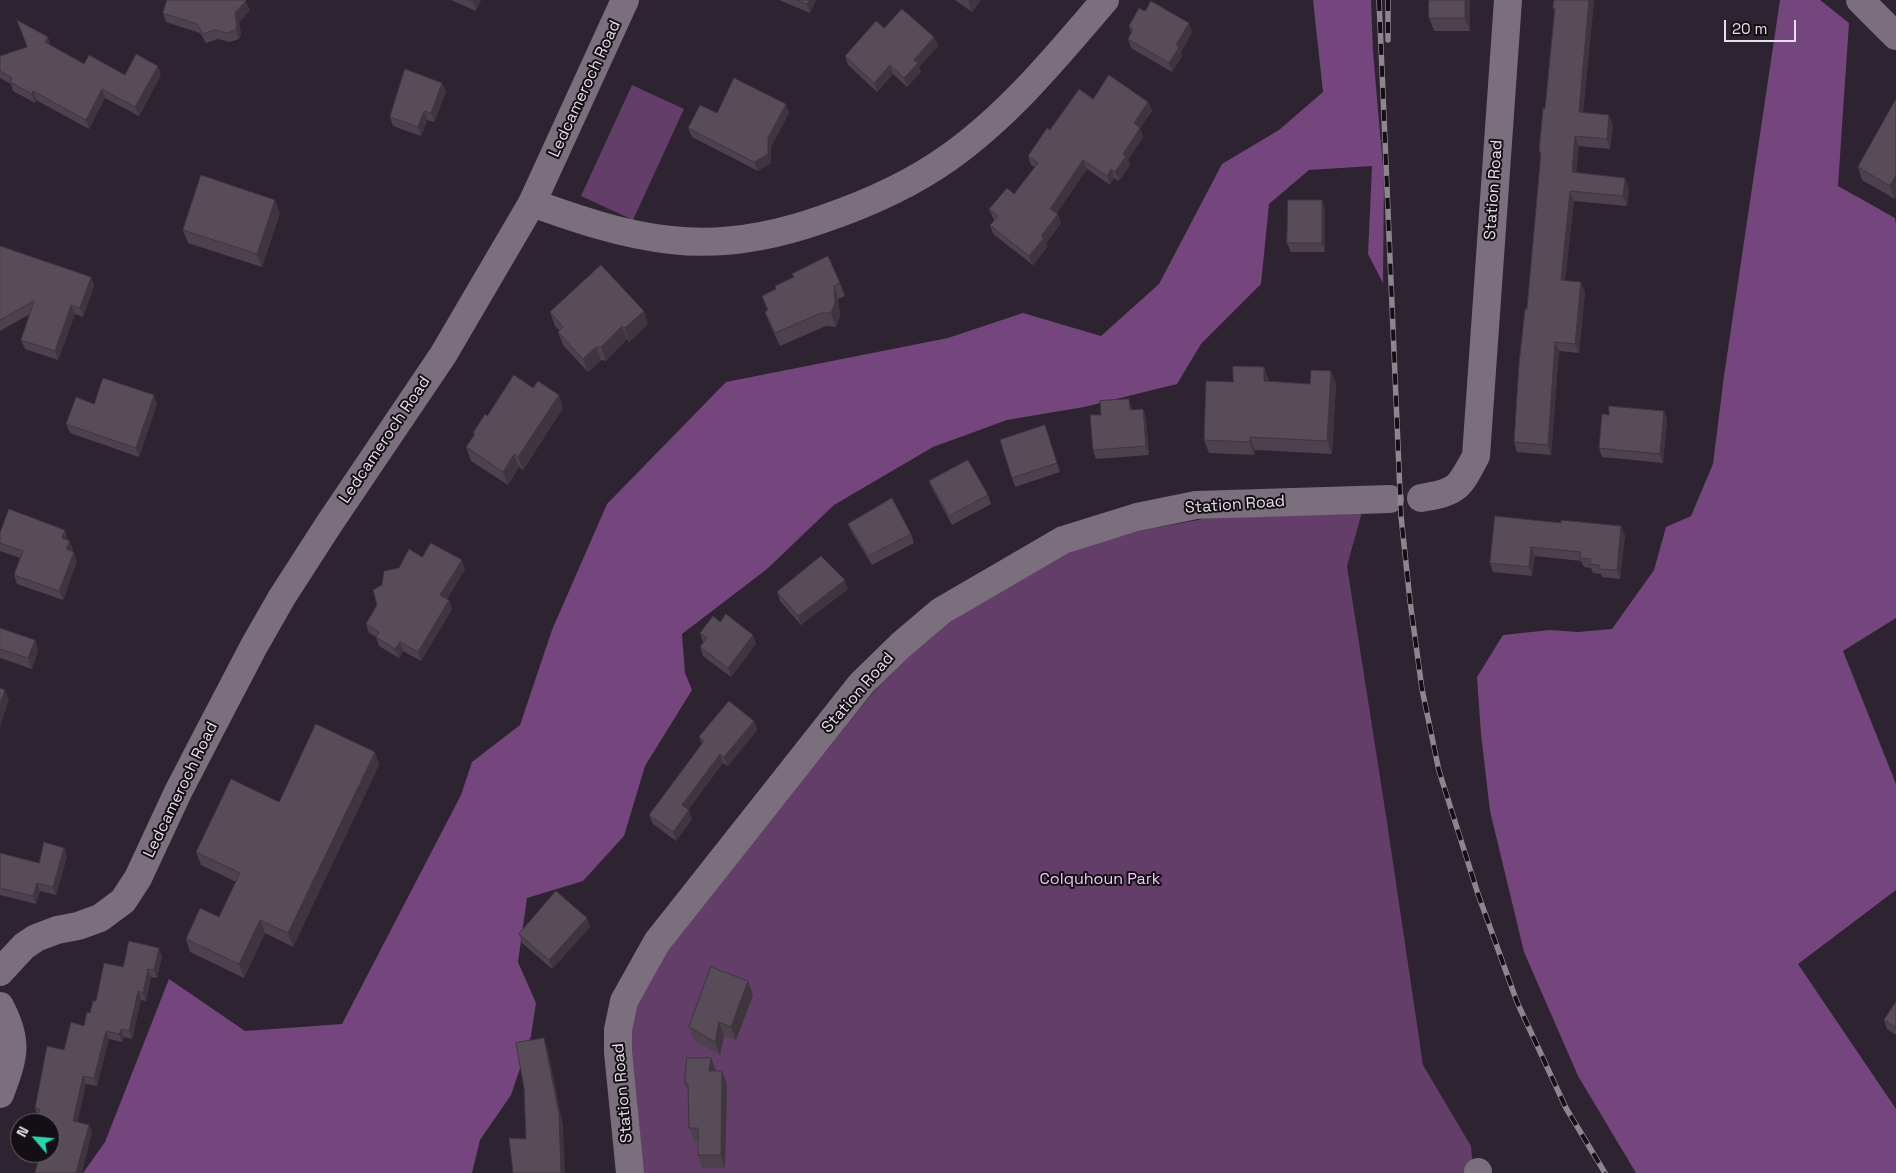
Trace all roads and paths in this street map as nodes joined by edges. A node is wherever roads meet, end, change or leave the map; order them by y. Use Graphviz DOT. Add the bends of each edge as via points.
graph roads {
  1 [pos="625,0"];
  2 [pos="1105,0"];
  3 [pos="1508,0"];
  4 [pos="1860,0"];
  5 [pos="1896,36"];
  6 [pos="532,203"];
  7 [pos="1421,498"];
  8 [pos="1390,499"];
  9 [pos="0,972"];
  10 [pos="0,1006"];
  11 [pos="0,1094"];
  12 [pos="630,1173"];
  1 -- 6 [label="street, Ledcameroch Road"];
  2 -- 6 [label="street" via="1033,82 1001,114 948,158 895,190 802,227 749,239 672,240 596,225"];
  3 -- 7 [label="street, Station Road" via="1476,456 1461,484 1443,494"];
  4 -- 5 [label="street"];
  6 -- 9 [label="street, Ledcameroch Road" via="443,355 329,524 254,646 123,902 100,918 36,938"];
  8 -- 12 [label="street, Station Road" via="1196,505 1137,517 1063,540 941,610 901,645 861,684 674,920 657,942 624,1001 618,1030 618,1052"];
  10 -- 11 [label="street" via="12,1035 14,1052"];
}
